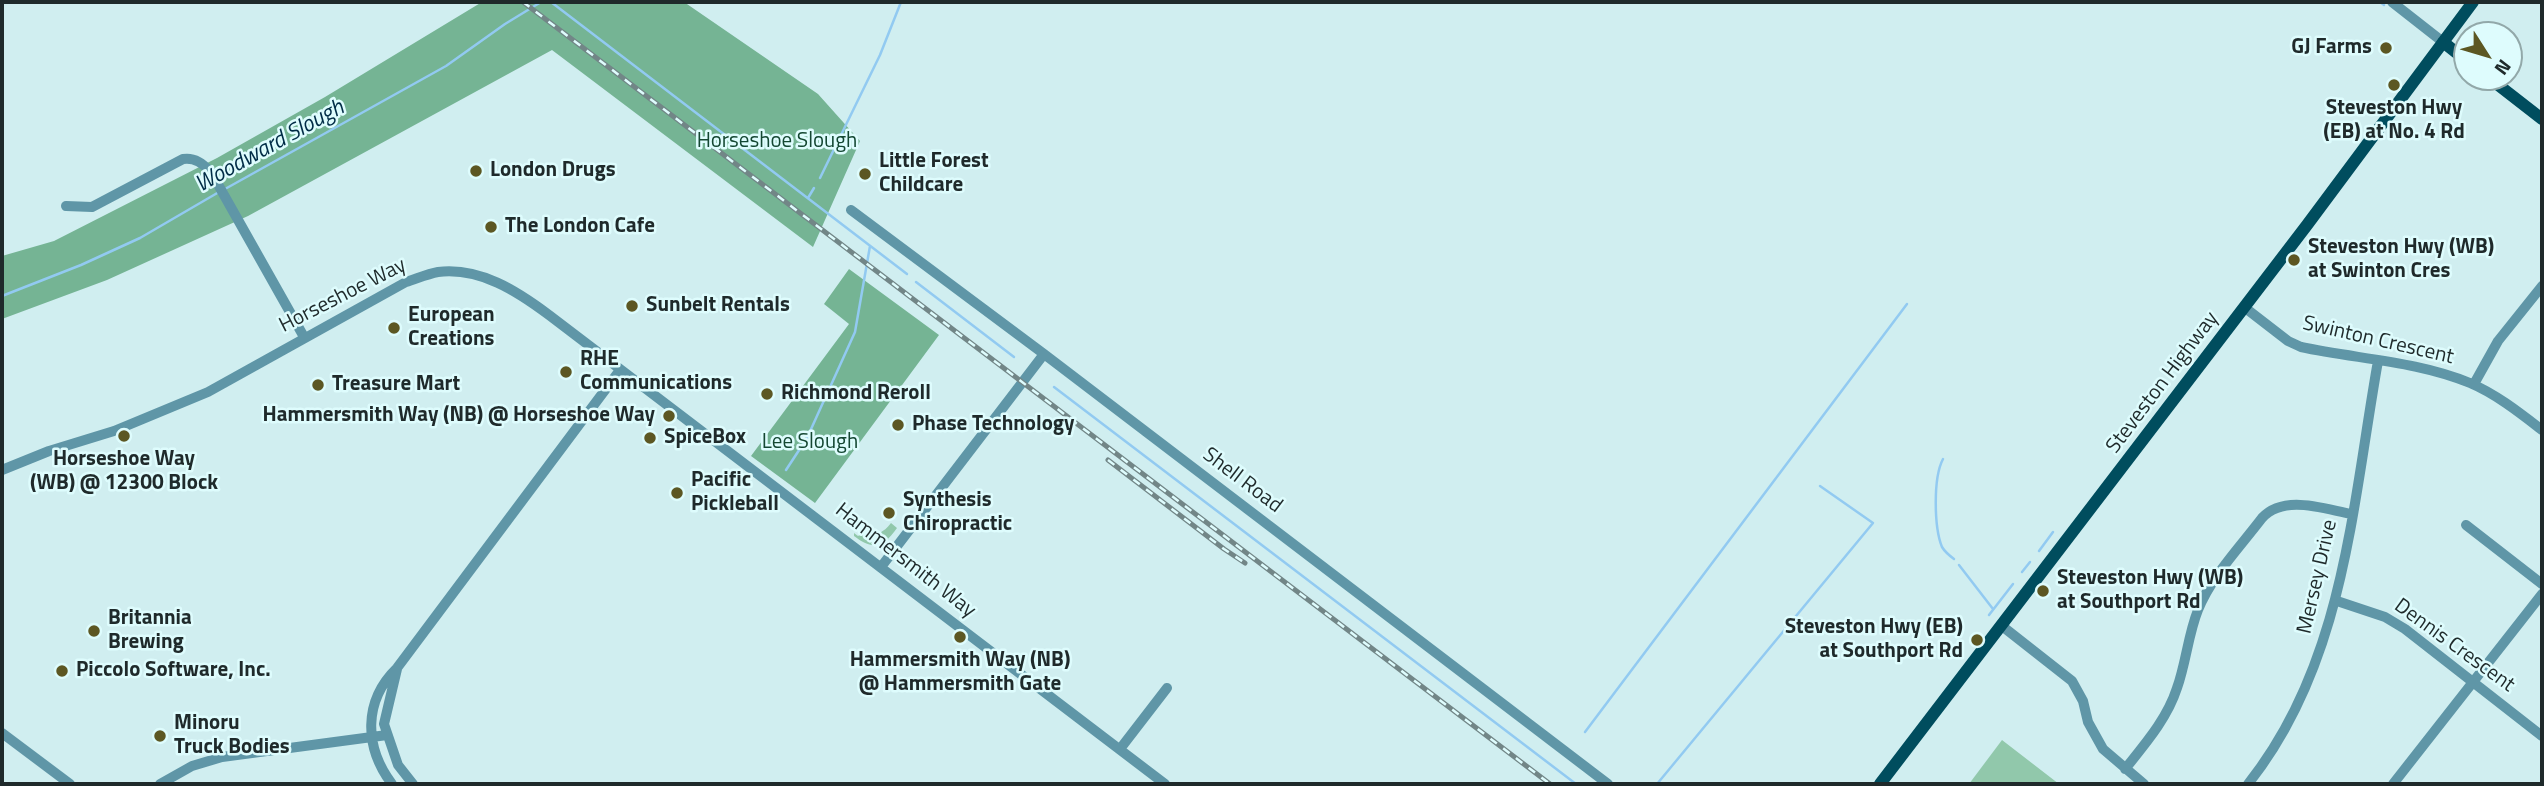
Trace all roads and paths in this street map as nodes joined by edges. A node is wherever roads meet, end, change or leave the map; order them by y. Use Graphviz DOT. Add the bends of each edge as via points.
graph roads {
  1 [pos="2392,2"];
  2 [pos="2473,2"];
  3 [pos="2443,42"];
  4 [pos="2453,50"];
  5 [pos="2506,91"];
  6 [pos="2542,119"];
  7 [pos="66,205"];
  8 [pos="851,210"];
  9 [pos="2542,286"];
  10 [pos="2244,307"];
  11 [pos="304,337"];
  12 [pos="1044,354"];
  13 [pos="2378,361"];
  14 [pos="620,370"];
  15 [pos="2474,384"];
  16 [pos="2542,430"];
  17 [pos="2,470"];
  18 [pos="2352,514"];
  19 [pos="2466,525"];
  20 [pos="881,568"];
  21 [pos="2542,583"];
  22 [pos="2542,594"];
  23 [pos="2337,601"];
  24 [pos="2002,626"];
  25 [pos="397,668"];
  26 [pos="2472,683"];
  27 [pos="1167,688"];
  28 [pos="2,733"];
  29 [pos="387,735"];
  30 [pos="2542,736"];
  31 [pos="372,737"];
  32 [pos="1120,749"];
  33 [pos="2125,769"];
  34 [pos="2398,782"];
  35 [pos="70,784"];
  36 [pos="160,784"];
  37 [pos="392,784"];
  38 [pos="413,784"];
  39 [pos="1165,784"];
  40 [pos="1608,784"];
  41 [pos="1880,784"];
  42 [pos="2144,784"];
  43 [pos="2248,784"];
  1 -- 3 [label="street"];
  2 -- 3 [label="main road, Steveston Highway"];
  3 -- 4 [label="main road"];
  3 -- 10 [label="main road, Steveston Highway"];
  5 -- 6 [label="main road"];
  7 -- 11 [label="street" via="92,207 186,158 202,163"];
  8 -- 12 [label="street, Shell Road"];
  9 -- 15 [label="street" via="2498,341"];
  10 -- 13 [label="street, Swinton Crescent" via="2301,347"];
  10 -- 24 [label="main road, Steveston Highway"];
  11 -- 14 [label="street, Horseshoe Way" via="406,282 438,272 455,273 487,278 524,295"];
  11 -- 17 [label="street, Horseshoe Way" via="208,392"];
  12 -- 20 [label="street"];
  12 -- 40 [label="street, Shell Road"];
  13 -- 15 [label="street, Swinton Crescent"];
  13 -- 18 [label="street, Mersey Drive"];
  14 -- 20 [label="street, Hammersmith Way"];
  14 -- 25 [label="street"];
  15 -- 16 [label="street, Swinton Crescent"];
  18 -- 23 [label="street, Mersey Drive"];
  18 -- 33 [label="street" via="2289,505 2262,518 2203,599 2171,703"];
  19 -- 21 [label="street"];
  20 -- 32 [label="street, Hammersmith Way"];
  22 -- 26 [label="street"];
  23 -- 26 [label="street, Dennis Crescent" via="2405,629"];
  23 -- 43 [label="street, Mersey Drive" via="2297,706"];
  24 -- 33 [label="street" via="2072,681 2095,737"];
  24 -- 41 [label="main road, Steveston Highway"];
  25 -- 29 [label="street" via="386,713"];
  25 -- 31 [label="street" via="379,691"];
  26 -- 30 [label="street, Dennis Crescent"];
  26 -- 34 [label="street"];
  27 -- 32 [label="street"];
  28 -- 35 [label="street"];
  29 -- 31 [label="street"];
  29 -- 38 [label="street" via="398,765"];
  31 -- 36 [label="street" via="215,759"];
  31 -- 37 [label="street"];
  32 -- 39 [label="street, Hammersmith Way"];
  33 -- 42 [label="street"];
}
